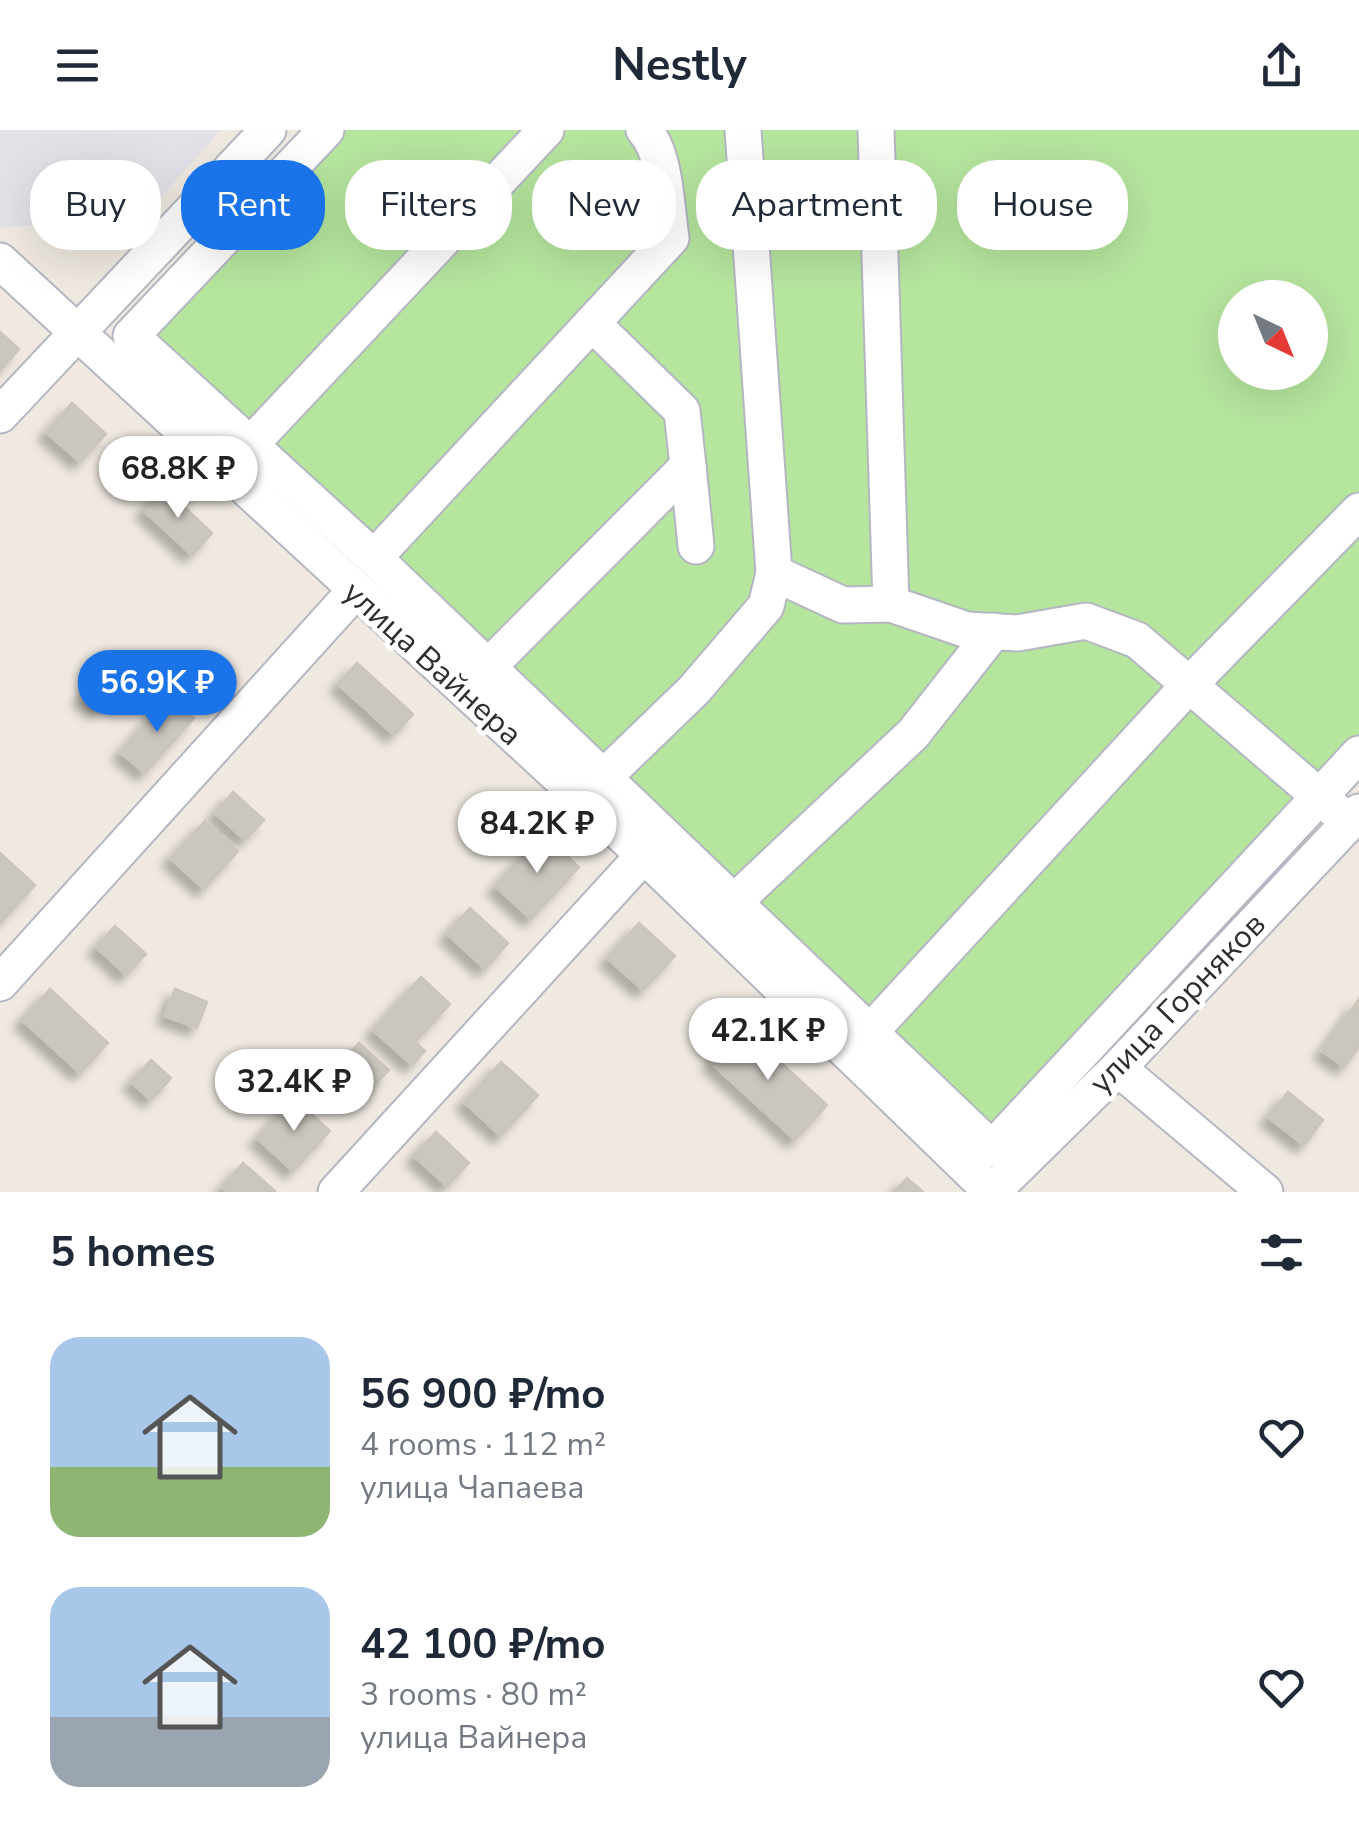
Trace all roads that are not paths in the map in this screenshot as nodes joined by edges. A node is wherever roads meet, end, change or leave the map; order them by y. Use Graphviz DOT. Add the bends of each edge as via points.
graph roads {
  1 [pos="268,130"];
  2 [pos="326,130"];
  3 [pos="546,130"];
  4 [pos="644,130"];
  5 [pos="743,130"];
  6 [pos="876,130"];
  7 [pos="0,261"];
  8 [pos="592,323"];
  9 [pos="76,332"];
  10 [pos="0,415"];
  11 [pos="249,446"];
  12 [pos="688,466"];
  13 [pos="1359,511"];
  14 [pos="696,546"];
  15 [pos="374,558"];
  16 [pos="774,574"];
  17 [pos="354,592"];
  18 [pos="891,604"];
  19 [pos="994,631"];
  20 [pos="488,667"];
  21 [pos="1189,685"];
  22 [pos="1359,754"];
  23 [pos="604,777"];
  24 [pos="1319,797"];
  25 [pos="1354,817"];
  26 [pos="644,855"];
  27 [pos="733,902"];
  28 [pos="0,983"];
  29 [pos="871,1030"];
  30 [pos="1118,1068"];
  31 [pos="336,1192"];
  32 [pos="992,1192"];
  33 [pos="1265,1192"];
  1 -- 9 [label="street"];
  2 -- 11 [label="street" via="132,336"];
  3 -- 11 [label="street"];
  4 -- 8 [label="street" via="671,238"];
  5 -- 16 [label="street"];
  6 -- 18 [label="street"];
  7 -- 9 [label="street, улица Вайнера"];
  8 -- 12 [label="street" via="682,411"];
  8 -- 15 [label="street"];
  9 -- 10 [label="street"];
  9 -- 17 [label="street, улица Вайнера"];
  11 -- 15 [label="street"];
  12 -- 14 [label="street"];
  12 -- 20 [label="street"];
  13 -- 21 [label="street"];
  15 -- 20 [label="street"];
  16 -- 18 [label="street" via="843,605"];
  16 -- 23 [label="street" via="766,606 694,690"];
  17 -- 26 [label="street, улица Вайнера"];
  17 -- 28 [label="street"];
  18 -- 19 [label="street" via="967,630"];
  19 -- 21 [label="street" via="1086,621 1137,640"];
  19 -- 27 [label="street" via="913,734"];
  20 -- 23 [label="street"];
  21 -- 24 [label="street"];
  21 -- 29 [label="street"];
  22 -- 24 [label="street"];
  23 -- 27 [label="street"];
  24 -- 25 [label="street"];
  24 -- 29 [label="street" via="992,1149"];
  25 -- 30 [label="street, улица Горняков"];
  26 -- 31 [label="street"];
  26 -- 32 [label="street, улица Вайнера"];
  27 -- 29 [label="street"];
  30 -- 32 [label="street, улица Горняков"];
  30 -- 33 [label="street"];
}
